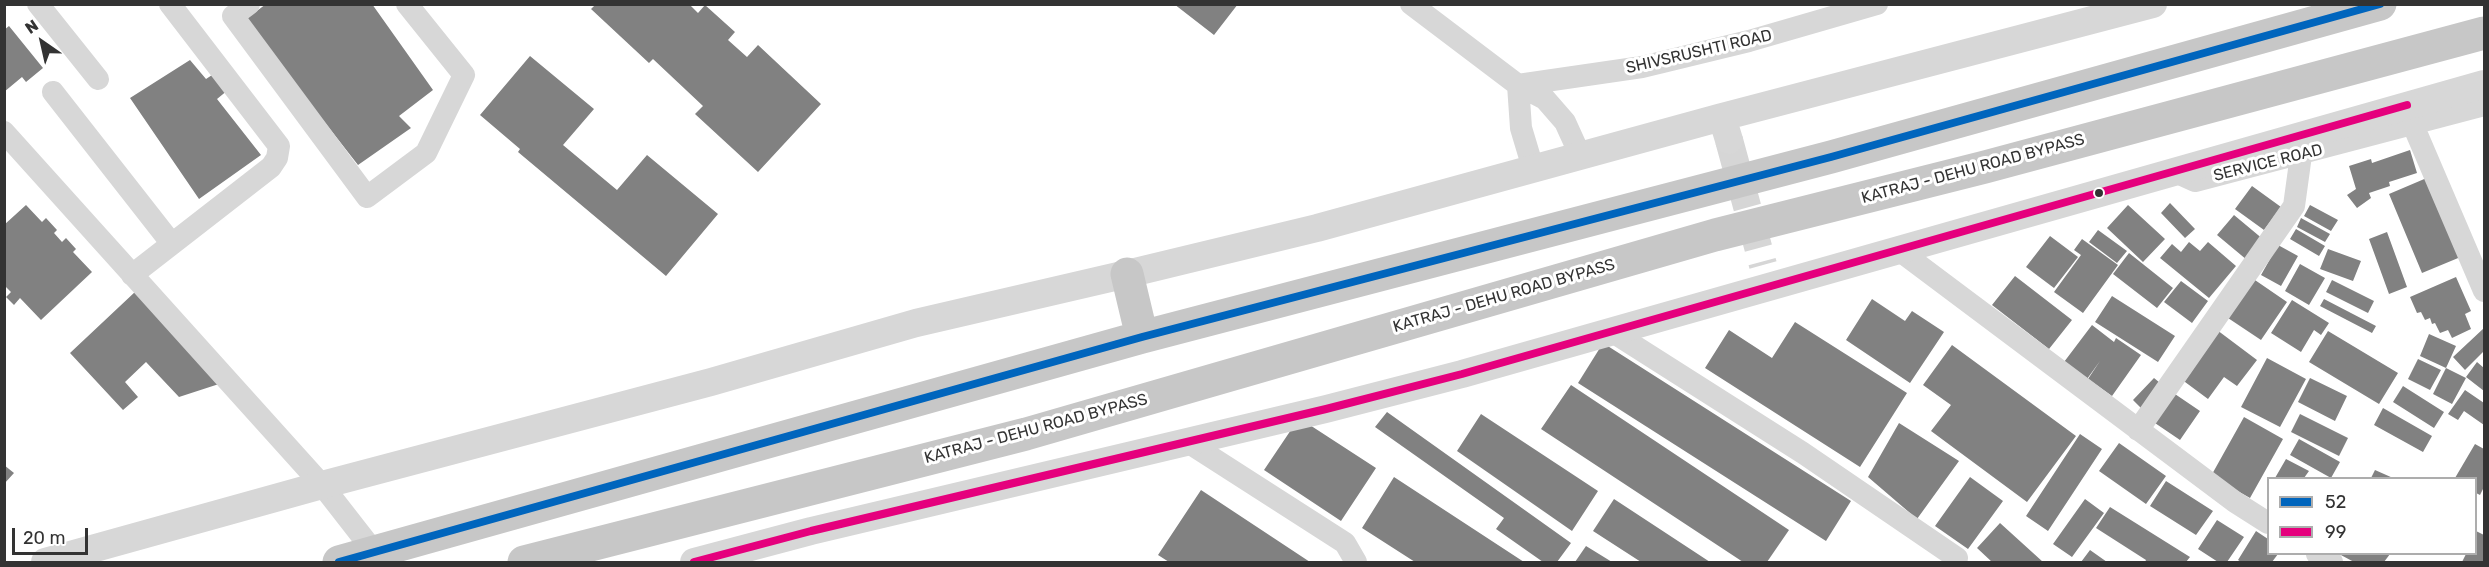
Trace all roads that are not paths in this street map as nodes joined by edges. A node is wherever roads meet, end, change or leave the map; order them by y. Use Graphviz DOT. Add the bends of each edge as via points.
graph roads {
  1 [pos="38,4"];
  2 [pos="170,4"];
  3 [pos="249,4"];
  4 [pos="407,4"];
  5 [pos="1411,4"];
  6 [pos="1877,4"];
  7 [pos="2153,4"];
  8 [pos="2380,4"];
  9 [pos="2484,33"];
  10 [pos="99,80"];
  11 [pos="1518,85"];
  12 [pos="53,92"];
  13 [pos="2484,101"];
  14 [pos="2414,125"];
  15 [pos="4,132"];
  16 [pos="2301,154"];
  17 [pos="1580,155"];
  18 [pos="1533,168"];
  19 [pos="2173,171"];
  20 [pos="172,244"];
  21 [pos="1900,251"];
  22 [pos="1127,274"];
  23 [pos="132,275"];
  24 [pos="2484,291"];
  25 [pos="1611,331"];
  26 [pos="1142,337"];
  27 [pos="2138,430"];
  28 [pos="1186,441"];
  29 [pos="322,485"];
  30 [pos="2267,522"];
  31 [pos="375,554"];
  32 [pos="1957,558"];
  33 [pos="45,562"];
  34 [pos="339,562"];
  35 [pos="524,562"];
  36 [pos="694,562"];
  37 [pos="1356,562"];
  1 -- 10 [label="street"];
  2 -- 20 [label="street" via="279,146 271,167"];
  3 -- 4 [label="street" via="233,16 367,197 426,153 464,75"];
  5 -- 11 [label="street"];
  6 -- 11 [label="street, SHIVSRUSHTI ROAD" via="1642,67"];
  7 -- 17 [label="street" via="1726,128"];
  8 -- 26 [label="highway" via="1831,157"];
  9 -- 35 [label="highway, KATRAJ - DEHU ROAD BYPASS" via="1715,235 1026,434"];
  11 -- 17 [label="street" via="1545,99 1565,122"];
  11 -- 18 [label="street" via="1521,128"];
  12 -- 20 [label="street"];
  13 -- 14 [label="street, SERVICE ROAD"];
  13 -- 19 [label="street"];
  14 -- 16 [label="street, SERVICE ROAD"];
  14 -- 24 [label="street"];
  15 -- 23 [label="street"];
  16 -- 19 [label="street, SERVICE ROAD" via="2195,182"];
  16 -- 27 [label="street" via="2294,206"];
  17 -- 18 [label="street"];
  18 -- 22 [label="street" via="1317,228"];
  19 -- 21 [label="street"];
  20 -- 23 [label="street"];
  21 -- 25 [label="street" via="1766,276"];
  21 -- 27 [label="street"];
  22 -- 26 [label="highway"];
  22 -- 29 [label="street" via="916,323 627,405"];
  23 -- 29 [label="street"];
  25 -- 28 [label="street" via="1326,409"];
  25 -- 32 [label="street" via="1803,453"];
  26 -- 31 [label="highway"];
  27 -- 30 [label="street"];
  28 -- 36 [label="street"];
  28 -- 37 [label="street" via="1345,543"];
  29 -- 31 [label="street"];
  29 -- 33 [label="street"];
  31 -- 34 [label="highway"];
}
